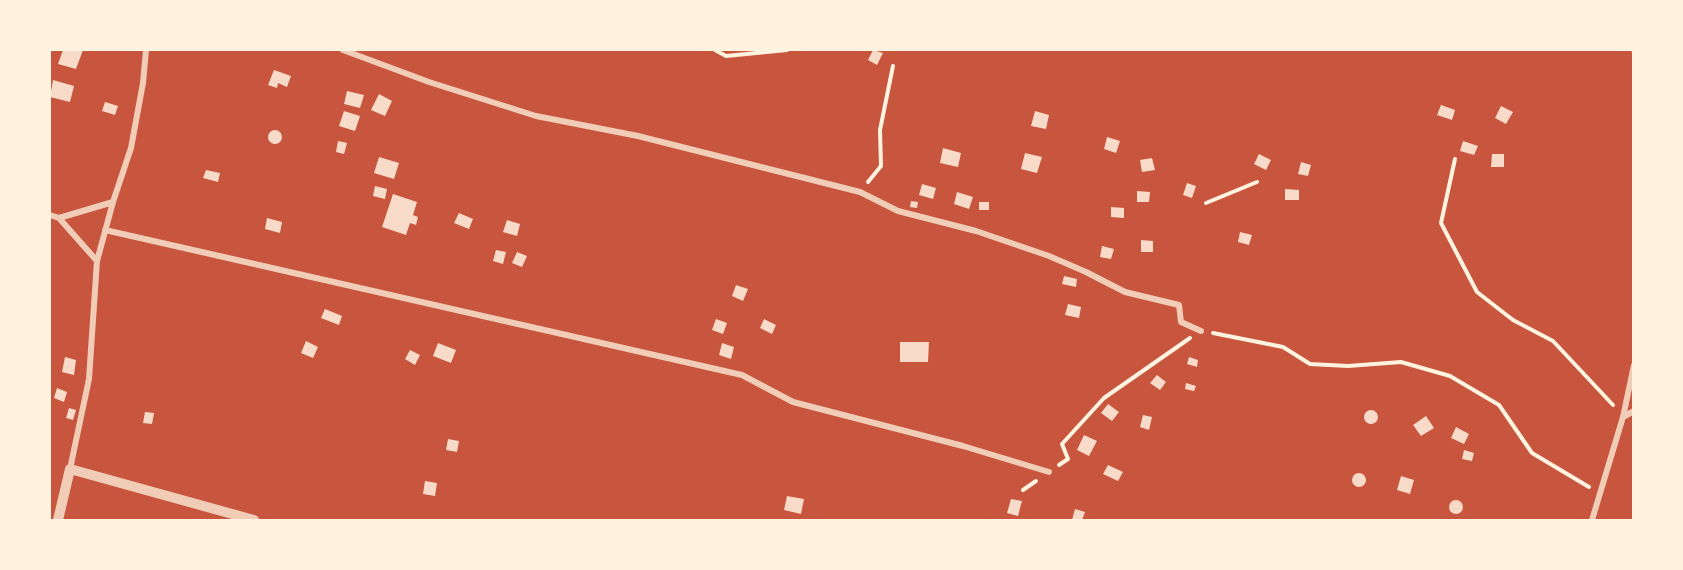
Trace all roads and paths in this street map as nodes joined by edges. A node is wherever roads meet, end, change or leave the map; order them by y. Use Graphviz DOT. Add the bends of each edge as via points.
graph roads {
  1 [pos="146,50"];
  2 [pos="343,50"];
  3 [pos="715,50"];
  4 [pos="787,50"];
  5 [pos="893,66"];
  6 [pos="1455,159"];
  7 [pos="1257,182"];
  8 [pos="860,192"];
  9 [pos="113,202"];
  10 [pos="1206,203"];
  11 [pos="50,215"];
  12 [pos="59,218"];
  13 [pos="105,230"];
  14 [pos="98,261"];
  15 [pos="1201,331"];
  16 [pos="1634,365"];
  17 [pos="1634,411"];
  18 [pos="1623,417"];
  19 [pos="70,469"];
  20 [pos="1049,472"];
  21 [pos="1023,490"];
  22 [pos="1600,493"];
  23 [pos="58,520"];
  24 [pos="254,520"];
  25 [pos="1592,520"];
  1 -- 9 [label="street" via="131,148"];
  2 -- 8 [label="street" via="536,116 638,136"];
  3 -- 4 [label="path" via="726,56"];
  5 -- 8 [label="path" via="880,130 881,166"];
  6 -- 18 [label="path" via="1441,223 1478,292 1512,320 1553,341"];
  7 -- 10 [label="path"];
  8 -- 15 [label="street" via="898,211 976,231 1049,256 1125,292 1179,304 1181,322"];
  9 -- 12 [label="street"];
  9 -- 13 [label="street"];
  11 -- 12 [label="street"];
  12 -- 14 [label="street"];
  13 -- 14 [label="street"];
  13 -- 20 [label="street" via="742,375 793,402"];
  14 -- 19 [label="street" via="89,379"];
  15 -- 20 [label="path" via="1104,398 1062,444 1068,459"];
  15 -- 22 [label="path" via="1283,347 1310,364 1401,362 1450,376 1499,405 1532,453"];
  16 -- 18 [label="street"];
  17 -- 18 [label="street"];
  18 -- 22 [label="street"];
  19 -- 23 [label="street"];
  19 -- 24 [label="street"];
  20 -- 21 [label="path"];
  22 -- 25 [label="street"];
}
